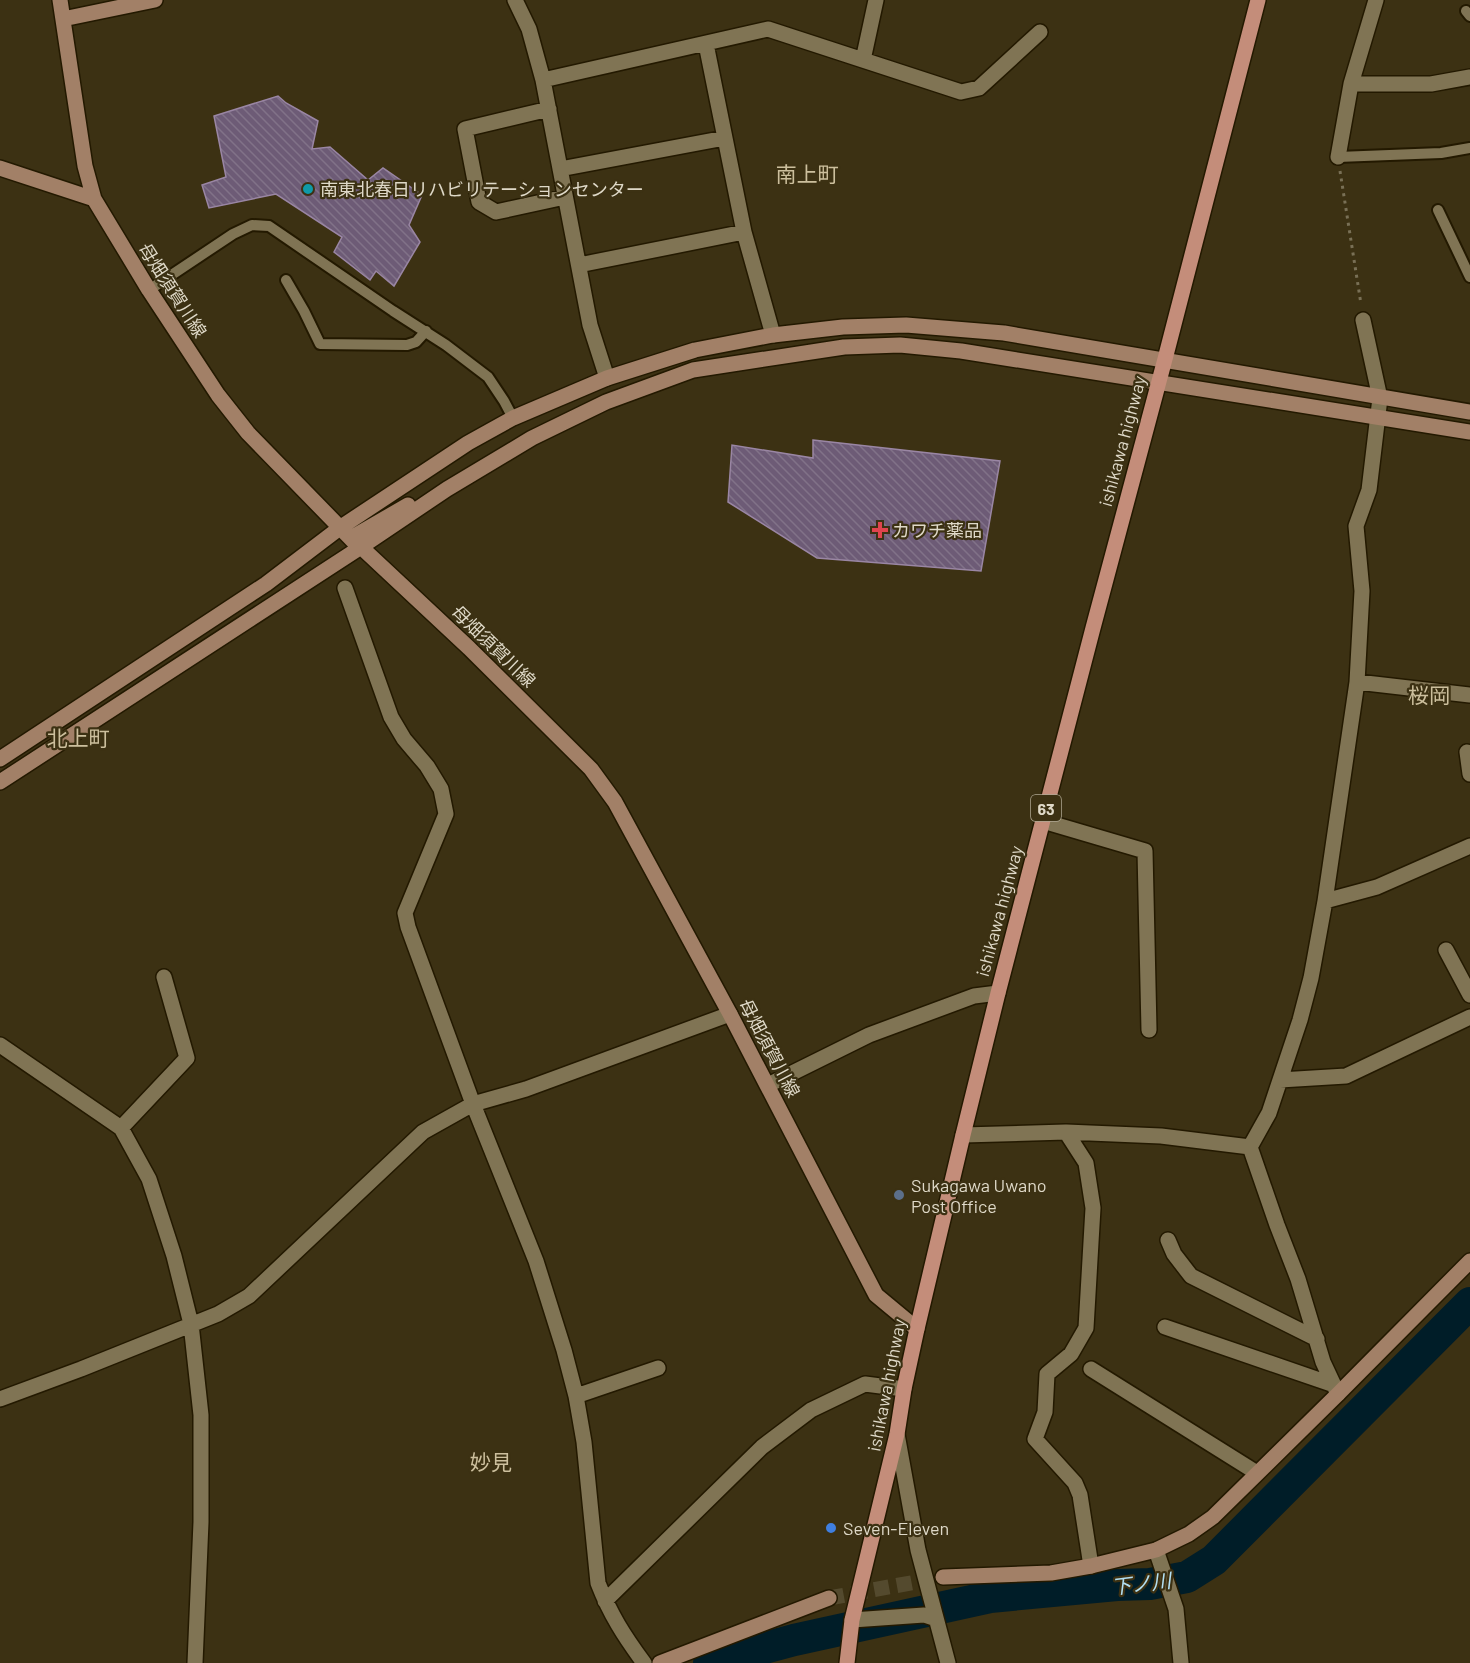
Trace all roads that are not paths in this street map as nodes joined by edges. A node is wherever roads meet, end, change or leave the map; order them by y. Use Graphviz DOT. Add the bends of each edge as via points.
graph roads {
  1 [pos="60,0"];
  2 [pos="155,0"];
  3 [pos="515,0"];
  4 [pos="876,0"];
  5 [pos="1258,0"];
  6 [pos="1376,0"];
  7 [pos="63,19"];
  8 [pos="1040,32"];
  9 [pos="706,44"];
  10 [pos="863,60"];
  11 [pos="1470,77"];
  12 [pos="543,80"];
  13 [pos="1351,84"];
  14 [pos="549,109"];
  15 [pos="725,138"];
  16 [pos="1470,149"];
  17 [pos="1338,158"];
  18 [pos="0,168"];
  19 [pos="560,169"];
  20 [pos="565,197"];
  21 [pos="94,199"];
  22 [pos="1438,210"];
  23 [pos="744,232"];
  24 [pos="579,266"];
  25 [pos="1470,277"];
  26 [pos="286,280"];
  27 [pos="149,290"];
  28 [pos="1364,320"];
  29 [pos="426,331"];
  30 [pos="773,335"];
  31 [pos="1165,359"];
  32 [pos="607,378"];
  33 [pos="1158,381"];
  34 [pos="1380,398"];
  35 [pos="1470,412"];
  36 [pos="1378,416"];
  37 [pos="513,417"];
  38 [pos="1470,432"];
  39 [pos="352,538"];
  40 [pos="266,584"];
  41 [pos="345,588"];
  42 [pos="1357,682"];
  43 [pos="1470,695"];
  44 [pos="1467,752"];
  45 [pos="0,759"];
  46 [pos="1470,774"];
  47 [pos="0,782"];
  48 [pos="1042,821"];
  49 [pos="1470,846"];
  50 [pos="1326,901"];
  51 [pos="1446,950"];
  52 [pos="164,977"];
  53 [pos="998,993"];
  54 [pos="1470,995"];
  55 [pos="730,1014"];
  56 [pos="1470,1017"];
  57 [pos="1149,1030"];
  58 [pos="0,1045"];
  59 [pos="1280,1080"];
  60 [pos="768,1085"];
  61 [pos="473,1104"];
  62 [pos="121,1128"];
  63 [pos="1066,1132"];
  64 [pos="963,1135"];
  65 [pos="1250,1147"];
  66 [pos="1168,1240"];
  67 [pos="1470,1261"];
  68 [pos="191,1324"];
  69 [pos="1165,1327"];
  70 [pos="917,1329"];
  71 [pos="1317,1339"];
  72 [pos="658,1368"];
  73 [pos="1091,1369"];
  74 [pos="904,1389"];
  75 [pos="1336,1390"];
  76 [pos="576,1396"];
  77 [pos="0,1399"];
  78 [pos="897,1434"];
  79 [pos="1257,1473"];
  80 [pos="1156,1550"];
  81 [pos="1091,1566"];
  82 [pos="943,1577"];
  83 [pos="829,1598"];
  84 [pos="605,1601"];
  85 [pos="936,1619"];
  86 [pos="852,1620"];
  87 [pos="195,1663"];
  88 [pos="644,1663"];
  89 [pos="660,1663"];
  90 [pos="847,1663"];
  91 [pos="948,1663"];
  92 [pos="1181,1663"];
  1 -- 7 [label="street, 母畑須賀川線"];
  2 -- 7 [label="street"];
  3 -- 12 [label="street" via="529,29"];
  4 -- 10 [label="street"];
  5 -- 31 [label="main road, ishikawa highway / 63"];
  6 -- 13 [label="street"];
  7 -- 21 [label="street, 母畑須賀川線" via="85,166"];
  8 -- 10 [label="street" via="979,88 961,92"];
  9 -- 10 [label="street" via="768,29"];
  9 -- 12 [label="street"];
  9 -- 15 [label="street"];
  11 -- 13 [label="street" via="1431,84"];
  12 -- 14 [label="street"];
  13 -- 17 [label="street"];
  14 -- 19 [label="street"];
  14 -- 20 [label="street" via="465,129 479,202 496,212"];
  15 -- 19 [label="street"];
  15 -- 23 [label="street"];
  16 -- 17 [label="lane"];
  18 -- 21 [label="street"];
  19 -- 20 [label="street"];
  20 -- 24 [label="street"];
  21 -- 27 [label="street, 母畑須賀川線"];
  22 -- 25 [label="lane"];
  23 -- 24 [label="street"];
  23 -- 30 [label="street"];
  24 -- 32 [label="street" via="590,325"];
  26 -- 29 [label="lane" via="320,344 407,345"];
  27 -- 29 [label="lane" via="233,234 252,225 269,226"];
  27 -- 39 [label="street, 母畑須賀川線" via="218,395 248,433"];
  28 -- 34 [label="street"];
  29 -- 37 [label="lane" via="488,377"];
  30 -- 31 [label="street" via="906,325 1004,333"];
  30 -- 32 [label="street" via="695,350"];
  31 -- 33 [label="main road, ishikawa highway / 63"];
  31 -- 34 [label="street"];
  32 -- 37 [label="street"];
  33 -- 36 [label="street"];
  33 -- 39 [label="street" via="900,345 844,347 693,370 606,402 532,438 447,489"];
  33 -- 48 [label="main road, ishikawa highway / 63"];
  34 -- 35 [label="street"];
  34 -- 36 [label="street"];
  36 -- 38 [label="street"];
  36 -- 42 [label="street" via="1369,490 1356,526 1362,591"];
  37 -- 39 [label="street" via="468,443"];
  39 -- 40 [label="street"];
  39 -- 40 [label="street" via="308,571"];
  39 -- 47 [label="street"];
  39 -- 55 [label="street, 母畑須賀川線" via="591,769 615,802"];
  40 -- 45 [label="street"];
  41 -- 61 [label="street" via="391,717 441,789 446,814 405,913"];
  42 -- 43 [label="street"];
  42 -- 50 [label="street"];
  44 -- 46 [label="street"];
  48 -- 53 [label="main road, ishikawa highway / 63"];
  48 -- 57 [label="street" via="1145,851"];
  49 -- 50 [label="street" via="1377,887"];
  50 -- 59 [label="street" via="1311,978"];
  51 -- 54 [label="street"];
  52 -- 62 [label="street" via="187,1058"];
  53 -- 60 [label="street" via="974,996 869,1035"];
  53 -- 64 [label="main road, ishikawa highway / 63"];
  55 -- 60 [label="street, 母畑須賀川線"];
  55 -- 61 [label="street" via="526,1089"];
  56 -- 59 [label="street" via="1346,1076"];
  58 -- 62 [label="street"];
  59 -- 65 [label="street" via="1269,1113"];
  60 -- 70 [label="street, 母畑須賀川線" via="876,1295"];
  61 -- 68 [label="street" via="423,1132 249,1296"];
  61 -- 76 [label="street" via="536,1261"];
  62 -- 68 [label="street" via="149,1179"];
  63 -- 64 [label="street"];
  63 -- 65 [label="street" via="1161,1136"];
  63 -- 81 [label="street" via="1086,1163 1093,1208 1086,1328 1071,1354 1047,1374 1045,1412 1035,1439 1075,1483"];
  64 -- 70 [label="main road, ishikawa highway / 63"];
  65 -- 71 [label="street"];
  66 -- 71 [label="street" via="1191,1276"];
  67 -- 75 [label="street"];
  68 -- 77 [label="street"];
  68 -- 87 [label="street" via="201,1415"];
  69 -- 75 [label="street"];
  70 -- 74 [label="main road, ishikawa highway / 63"];
  71 -- 75 [label="street"];
  72 -- 76 [label="street"];
  73 -- 79 [label="street"];
  74 -- 78 [label="main road, ishikawa highway / 63"];
  74 -- 84 [label="street" via="865,1384 811,1410 762,1447"];
  75 -- 79 [label="street"];
  76 -- 84 [label="street" via="598,1583"];
  78 -- 85 [label="street" via="918,1551"];
  78 -- 86 [label="main road, ishikawa highway / 63"];
  79 -- 80 [label="street" via="1213,1517"];
  80 -- 81 [label="street"];
  80 -- 92 [label="street" via="1176,1609"];
  81 -- 82 [label="street" via="1052,1573"];
  83 -- 89 [label="street"];
  84 -- 88 [label="street"];
  85 -- 86 [label="street" via="924,1616"];
  85 -- 91 [label="street"];
  86 -- 90 [label="main road, ishikawa highway / 63"];
}
